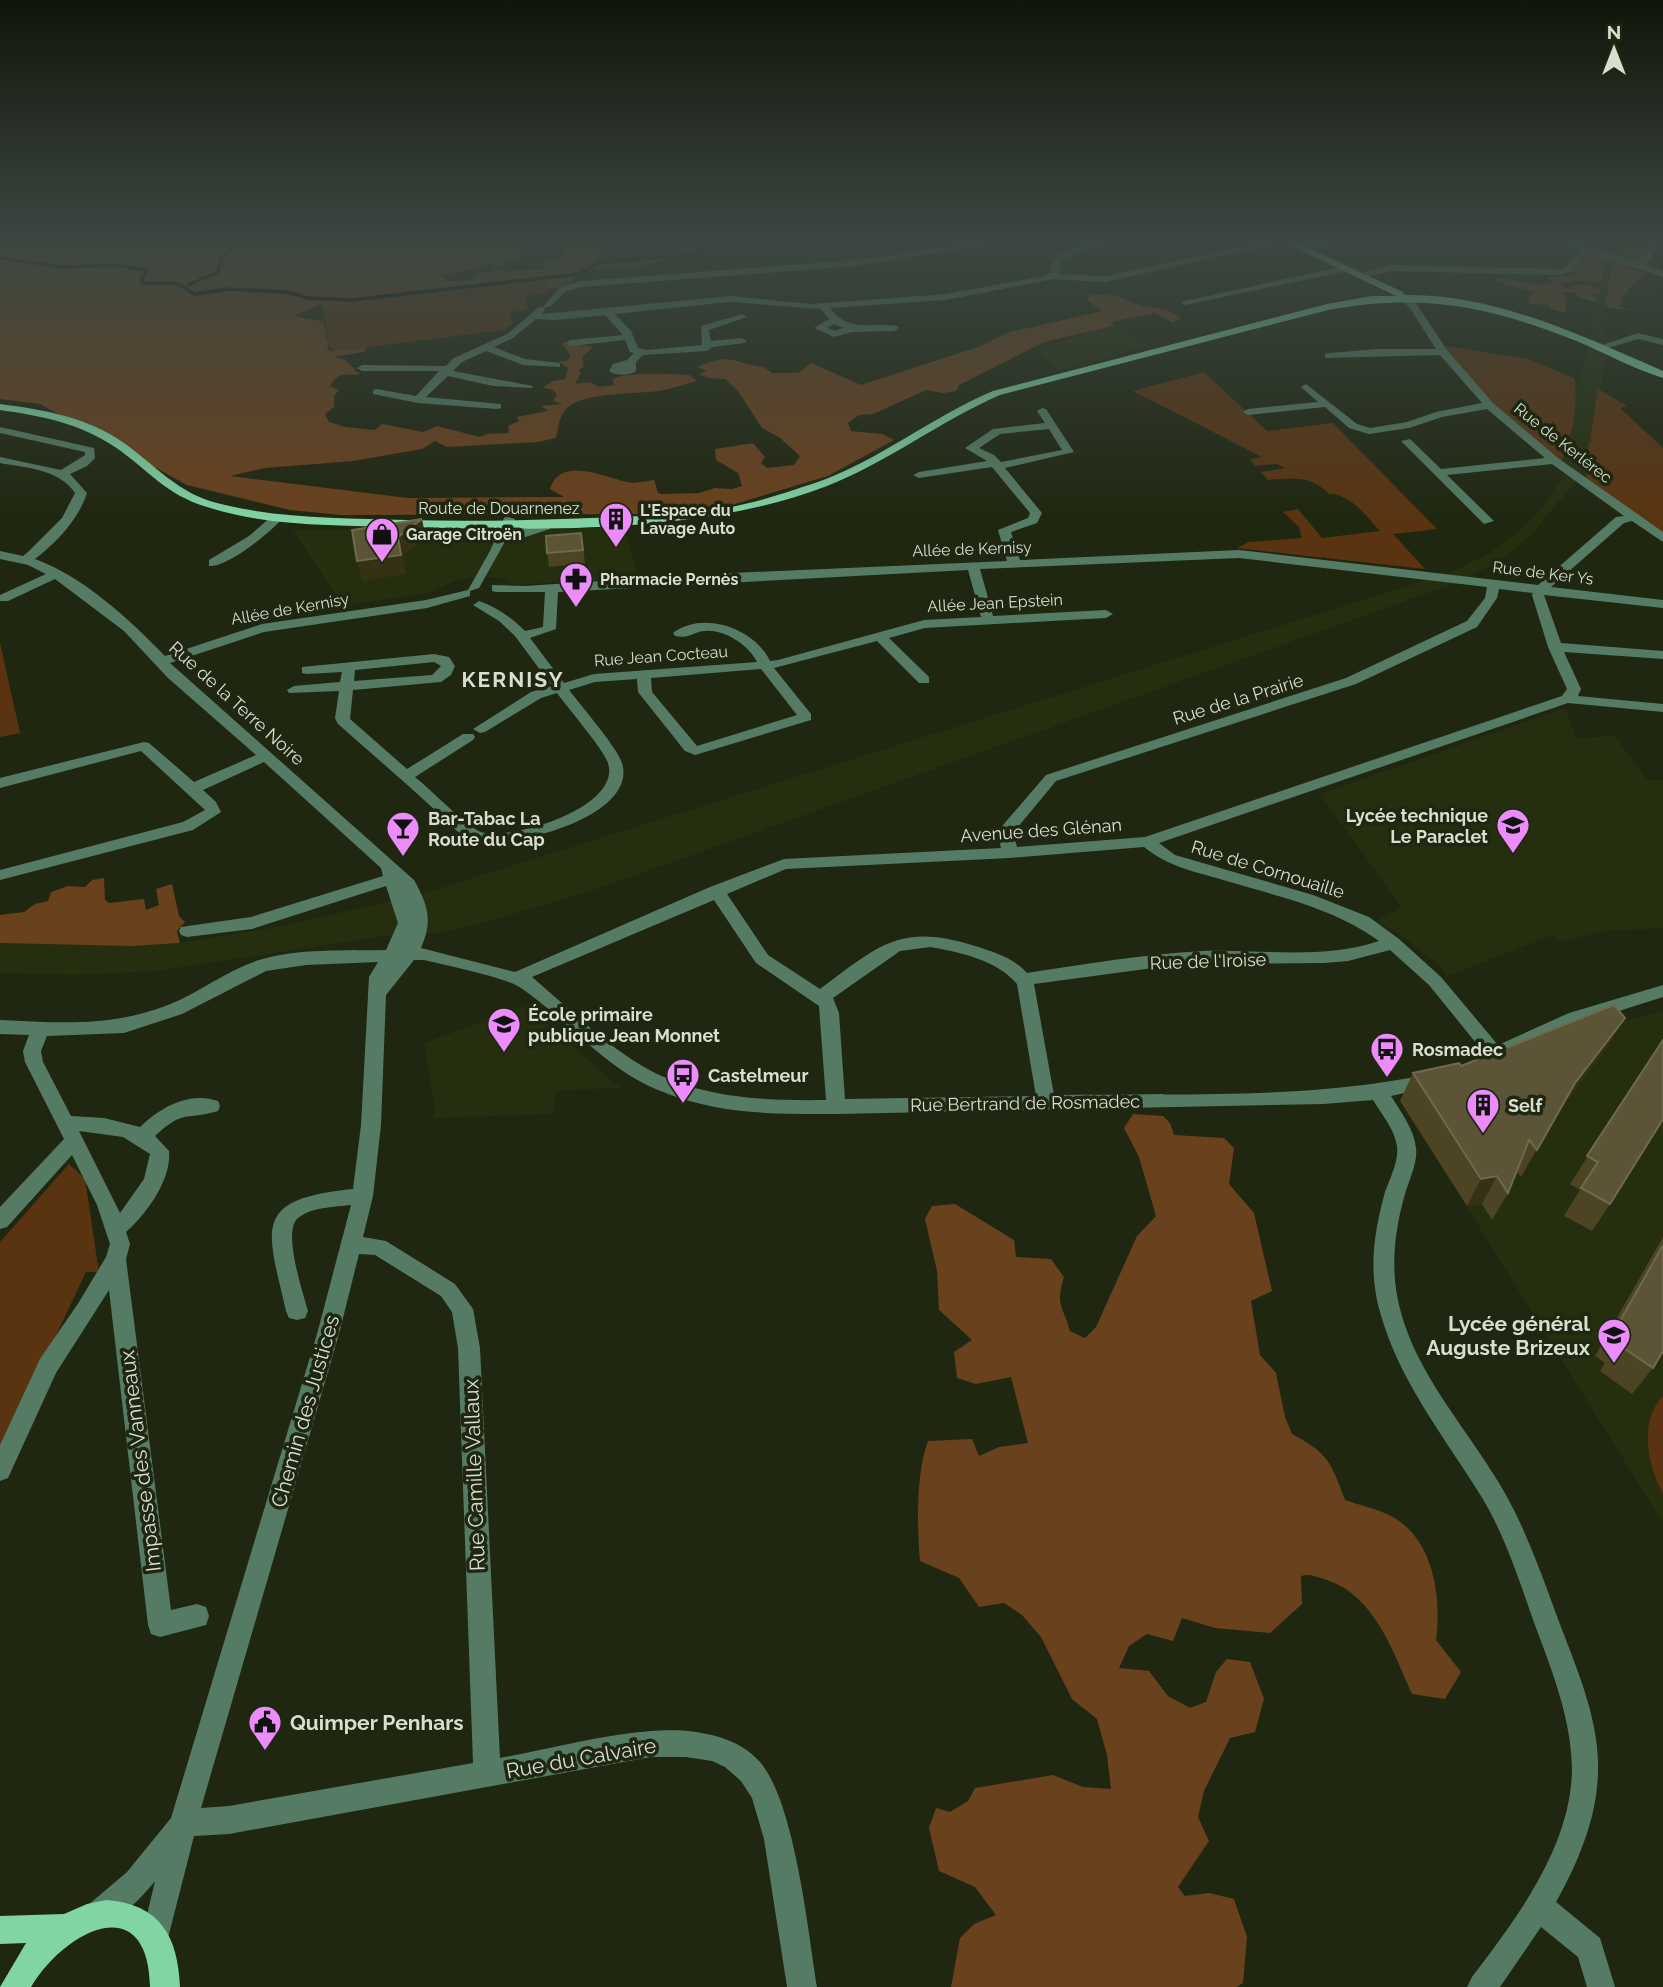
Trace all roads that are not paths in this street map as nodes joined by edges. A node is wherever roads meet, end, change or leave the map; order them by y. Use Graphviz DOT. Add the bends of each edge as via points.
graph roads {
  1 [pos="512,335"];
  2 [pos="706,335"];
  3 [pos="1218,335"];
  4 [pos="1432,335"];
  5 [pos="1564,335"];
  6 [pos="629,337"];
  7 [pos="742,341"];
  8 [pos="1663,342"];
  9 [pos="571,343"];
  10 [pos="708,344"];
  11 [pos="485,347"];
  12 [pos="1598,348"];
  13 [pos="641,352"];
  14 [pos="1443,352"];
  15 [pos="1329,356"];
  16 [pos="631,362"];
  17 [pos="556,365"];
  18 [pos="362,368"];
  19 [pos="446,371"];
  20 [pos="1663,375"];
  21 [pos="528,386"];
  22 [pos="1306,387"];
  23 [pos="377,393"];
  24 [pos="418,400"];
  25 [pos="1327,404"];
  26 [pos="1489,405"];
  27 [pos="497,406"];
  28 [pos="0,407"];
  29 [pos="1042,411"];
  30 [pos="1248,412"];
  31 [pos="1052,425"];
  32 [pos="0,430"];
  33 [pos="1406,441"];
  34 [pos="0,460"];
  35 [pos="1554,460"];
  36 [pos="997,465"];
  37 [pos="1438,473"];
  38 [pos="62,474"];
  39 [pos="919,475"];
  40 [pos="1634,517"];
  41 [pos="277,518"];
  42 [pos="656,519"];
  43 [pos="1489,520"];
  44 [pos="341,522"];
  45 [pos="525,523"];
  46 [pos="483,525"];
  47 [pos="546,526"];
  48 [pos="505,535"];
  49 [pos="1663,538"];
  50 [pos="0,555"];
  51 [pos="25,561"];
  52 [pos="214,564"];
  53 [pos="1015,565"];
  54 [pos="973,566"];
  55 [pos="482,573"];
  56 [pos="1420,574"];
  57 [pos="54,575"];
  58 [pos="1494,584"];
  59 [pos="552,587"];
  60 [pos="1541,591"];
  61 [pos="495,593"];
  62 [pos="472,597"];
  63 [pos="3,598"];
  64 [pos="1663,604"];
  65 [pos="1106,614"];
  66 [pos="504,618"];
  67 [pos="988,620"];
  68 [pos="680,633"];
  69 [pos="530,634"];
  70 [pos="880,636"];
  71 [pos="1555,646"];
  72 [pos="1663,655"];
  73 [pos="163,661"];
  74 [pos="766,666"];
  75 [pos="349,667"];
  76 [pos="307,670"];
  77 [pos="644,674"];
  78 [pos="924,680"];
  79 [pos="345,686"];
  80 [pos="560,687"];
  81 [pos="294,690"];
  82 [pos="1567,699"];
  83 [pos="1663,708"];
  84 [pos="265,756"];
  85 [pos="406,776"];
  86 [pos="0,783"];
  87 [pos="192,789"];
  88 [pos="1147,842"];
  89 [pos="1010,853"];
  90 [pos="389,874"];
  91 [pos="0,875"];
  92 [pos="716,891"];
  93 [pos="413,926"];
  94 [pos="187,931"];
  95 [pos="1392,943"];
  96 [pos="401,954"];
  97 [pos="518,978"];
  98 [pos="1023,980"];
  99 [pos="1663,991"];
  100 [pos="821,998"];
  101 [pos="0,1027"];
  102 [pos="40,1030"];
  103 [pos="1495,1054"];
  104 [pos="1475,1064"];
  105 [pos="1451,1074"];
  106 [pos="1378,1092"];
  107 [pos="1046,1101"];
  108 [pos="211,1106"];
  109 [pos="836,1107"];
  110 [pos="71,1131"];
  111 [pos="142,1137"];
  112 [pos="363,1196"];
  113 [pos="0,1221"];
  114 [pos="116,1229"];
  115 [pos="352,1245"];
  116 [pos="116,1259"];
  117 [pos="297,1311"];
  118 [pos="0,1470"];
  119 [pos="197,1616"];
  120 [pos="487,1774"];
  121 [pos="183,1823"];
  122 [pos="1538,1906"];
  123 [pos="98,1915"];
  124 [pos="66,1928"];
  125 [pos="0,1930"];
  126 [pos="156,1936"];
  127 [pos="1601,1986"];
  128 [pos="15,1987"];
  129 [pos="165,1987"];
  130 [pos="802,1987"];
  131 [pos="1482,1987"];
  1 -- 11 [label="street"];
  2 -- 10 [label="street"];
  3 -- 42 [label="main road, Route de Douarnenez" via="991,395 872,462 815,486 733,510"];
  4 -- 14 [label="street, Rue de Kerlérec"];
  5 -- 12 [label="main road"];
  6 -- 9 [label="street"];
  6 -- 13 [label="street" via="634,350"];
  7 -- 10 [label="street"];
  8 -- 12 [label="street" via="1640,335"];
  10 -- 13 [label="street" via="704,349"];
  11 -- 17 [label="street" via="523,362"];
  11 -- 19 [label="street"];
  12 -- 20 [label="main road"];
  13 -- 16 [label="street"];
  14 -- 15 [label="street"];
  14 -- 26 [label="street, Rue de Kerlérec"];
  18 -- 19 [label="street" via="415,366"];
  19 -- 21 [label="street"];
  19 -- 24 [label="street"];
  22 -- 25 [label="street"];
  23 -- 24 [label="street"];
  24 -- 27 [label="street"];
  25 -- 26 [label="street" via="1353,426 1368,431"];
  25 -- 30 [label="street"];
  26 -- 35 [label="street, Rue de Kerlérec"];
  28 -- 41 [label="main road, Route de Douarnenez" via="79,422 121,446 182,494 211,505"];
  29 -- 31 [label="street"];
  31 -- 36 [label="street" via="1069,449 1065,454"];
  31 -- 36 [label="street" via="997,431 971,448"];
  32 -- 38 [label="street" via="90,450 87,461"];
  33 -- 37 [label="street"];
  34 -- 38 [label="street"];
  35 -- 37 [label="street"];
  35 -- 40 [label="street, Rue de Kerlérec"];
  36 -- 39 [label="street"];
  36 -- 53 [label="street" via="1037,516 1004,530"];
  37 -- 43 [label="street"];
  38 -- 51 [label="street" via="78,485 79,502 45,546"];
  40 -- 49 [label="street, Rue de Kerlérec"];
  40 -- 60 [label="street" via="1620,520"];
  41 -- 44 [label="main road, Route de Douarnenez"];
  41 -- 52 [label="street"];
  42 -- 45 [label="main road, Route de Douarnenez"];
  42 -- 47 [label="main road, Route de Douarnenez"];
  44 -- 46 [label="main road, Route de Douarnenez"];
  44 -- 48 [label="main road, Route de Douarnenez"];
  45 -- 47 [label="main road, Route de Douarnenez"];
  45 -- 48 [label="street"];
  46 -- 48 [label="street"];
  47 -- 48 [label="street"];
  48 -- 55 [label="street"];
  50 -- 51 [label="street, Rue de la Terre Noire"];
  51 -- 57 [label="street, Rue de la Terre Noire"];
  53 -- 54 [label="street, Allée de Kernisy"];
  53 -- 56 [label="street, Allée de Kernisy" via="1239,554"];
  54 -- 59 [label="street, Allée de Kernisy"];
  54 -- 67 [label="street"];
  55 -- 61 [label="street"];
  55 -- 62 [label="street"];
  56 -- 58 [label="street, Rue de Ker Ys"];
  57 -- 63 [label="street"];
  57 -- 73 [label="street, Rue de la Terre Noire" via="95,600"];
  58 -- 60 [label="street, Rue de Ker Ys"];
  58 -- 89 [label="street, Rue de la Prairie" via="1492,595 1472,624 1351,681 1051,778 1011,825 1006,836"];
  59 -- 61 [label="street, Allée de Kernisy"];
  59 -- 69 [label="street" via="549,629"];
  60 -- 64 [label="street, Rue de Ker Ys"];
  60 -- 71 [label="street" via="1538,595"];
  61 -- 62 [label="street, Allée de Kernisy"];
  61 -- 66 [label="street"];
  62 -- 66 [label="street"];
  62 -- 73 [label="street, Allée de Kernisy" via="262,628"];
  65 -- 67 [label="street, Allée Jean Epstein"];
  66 -- 80 [label="street"];
  67 -- 70 [label="street, Allée Jean Epstein" via="924,624"];
  68 -- 74 [label="street" via="729,629 759,653"];
  70 -- 74 [label="street, Allée Jean Epstein"];
  70 -- 78 [label="street"];
  71 -- 72 [label="street"];
  71 -- 82 [label="street" via="1574,689"];
  73 -- 84 [label="street, Rue de la Terre Noire"];
  74 -- 77 [label="street, Rue Jean Cocteau"];
  74 -- 77 [label="street" via="806,717 699,751 690,748 647,696"];
  75 -- 76 [label="street"];
  75 -- 79 [label="street"];
  75 -- 79 [label="street" via="434,658 444,660 447,666 436,679"];
  77 -- 80 [label="street, Rue Jean Cocteau" via="600,677"];
  79 -- 81 [label="street"];
  79 -- 85 [label="street" via="343,720"];
  80 -- 85 [label="street, Rue Jean Cocteau" via="529,699"];
  80 -- 85 [label="street" via="615,762 612,788 591,809 560,823 486,839 472,834"];
  82 -- 83 [label="street"];
  82 -- 88 [label="street, Avenue des Glénan"];
  84 -- 87 [label="street"];
  84 -- 90 [label="street, Rue de la Terre Noire" via="345,825"];
  86 -- 87 [label="street" via="144,746"];
  87 -- 91 [label="street" via="211,804 211,815"];
  88 -- 89 [label="street, Avenue des Glénan"];
  88 -- 95 [label="street, Rue de Cornouaille" via="1169,859 1347,914"];
  89 -- 92 [label="street, Avenue des Glénan" via="793,863"];
  90 -- 93 [label="street, Rue de la Terre Noire" via="406,897 404,913"];
  90 -- 94 [label="street" via="252,923"];
  92 -- 97 [label="street, Avenue des Glénan"];
  92 -- 100 [label="street" via="762,959"];
  93 -- 96 [label="street, Chemin des Justices"];
  95 -- 98 [label="street, Rue de l'Iroise" via="1351,955 1184,959"];
  95 -- 103 [label="street, Rue de Cornouaille" via="1447,993"];
  96 -- 97 [label="street, Rue Bertrand de Rosmadec" via="437,955"];
  96 -- 102 [label="street, Rue Bertrand de Rosmadec" via="268,963 176,1009 133,1024"];
  96 -- 112 [label="street, Chemin des Justices" via="380,990"];
  97 -- 109 [label="street, Rue Bertrand de Rosmadec" via="624,1064 664,1085 743,1107"];
  98 -- 100 [label="street" via="1011,968 979,953 939,941 911,940 889,949"];
  98 -- 107 [label="street"];
  99 -- 103 [label="street" via="1575,1018"];
  100 -- 109 [label="street" via="830,1013"];
  101 -- 102 [label="street, Rue Bertrand de Rosmadec"];
  102 -- 110 [label="street" via="32,1056"];
  103 -- 104 [label="street"];
  105 -- 106 [label="street, Rue Bertrand de Rosmadec"];
  106 -- 107 [label="street, Rue Bertrand de Rosmadec" via="1312,1098"];
  106 -- 122 [label="street" via="1407,1143 1383,1247 1392,1321 1428,1398 1499,1507 1548,1626 1581,1731 1585,1774 1570,1842"];
  107 -- 109 [label="street, Rue Bertrand de Rosmadec"];
  108 -- 111 [label="street" via="180,1107"];
  110 -- 111 [label="street" via="113,1127"];
  110 -- 113 [label="street"];
  110 -- 114 [label="street"];
  111 -- 114 [label="street" via="159,1151 161,1162 135,1209"];
  112 -- 115 [label="street, Chemin des Justices"];
  112 -- 117 [label="street" via="311,1202 284,1219 279,1232"];
  114 -- 116 [label="street" via="120,1244"];
  115 -- 120 [label="street, Rue Camille Vallaux" via="379,1247 448,1290 466,1322"];
  115 -- 121 [label="street, Chemin des Justices"];
  116 -- 118 [label="street" via="48,1366"];
  116 -- 119 [label="street, Impasse des Vanneaux" via="160,1625"];
  120 -- 121 [label="street, Rue du Calvaire" via="229,1820"];
  120 -- 130 [label="street, Rue du Calvaire" via="651,1744 705,1745 731,1756 761,1784 773,1816"];
  121 -- 123 [label="street, Chemin des Justices" via="137,1882"];
  121 -- 126 [label="street, Chemin des Justices"];
  122 -- 127 [label="street" via="1590,1948"];
  122 -- 131 [label="street"];
  123 -- 124 [label="main road"];
  123 -- 126 [label="main road" via="121,1914 141,1922"];
  124 -- 125 [label="main road"];
  124 -- 128 [label="main road" via="35,1955"];
  126 -- 129 [label="main road" via="165,1962"];
}
